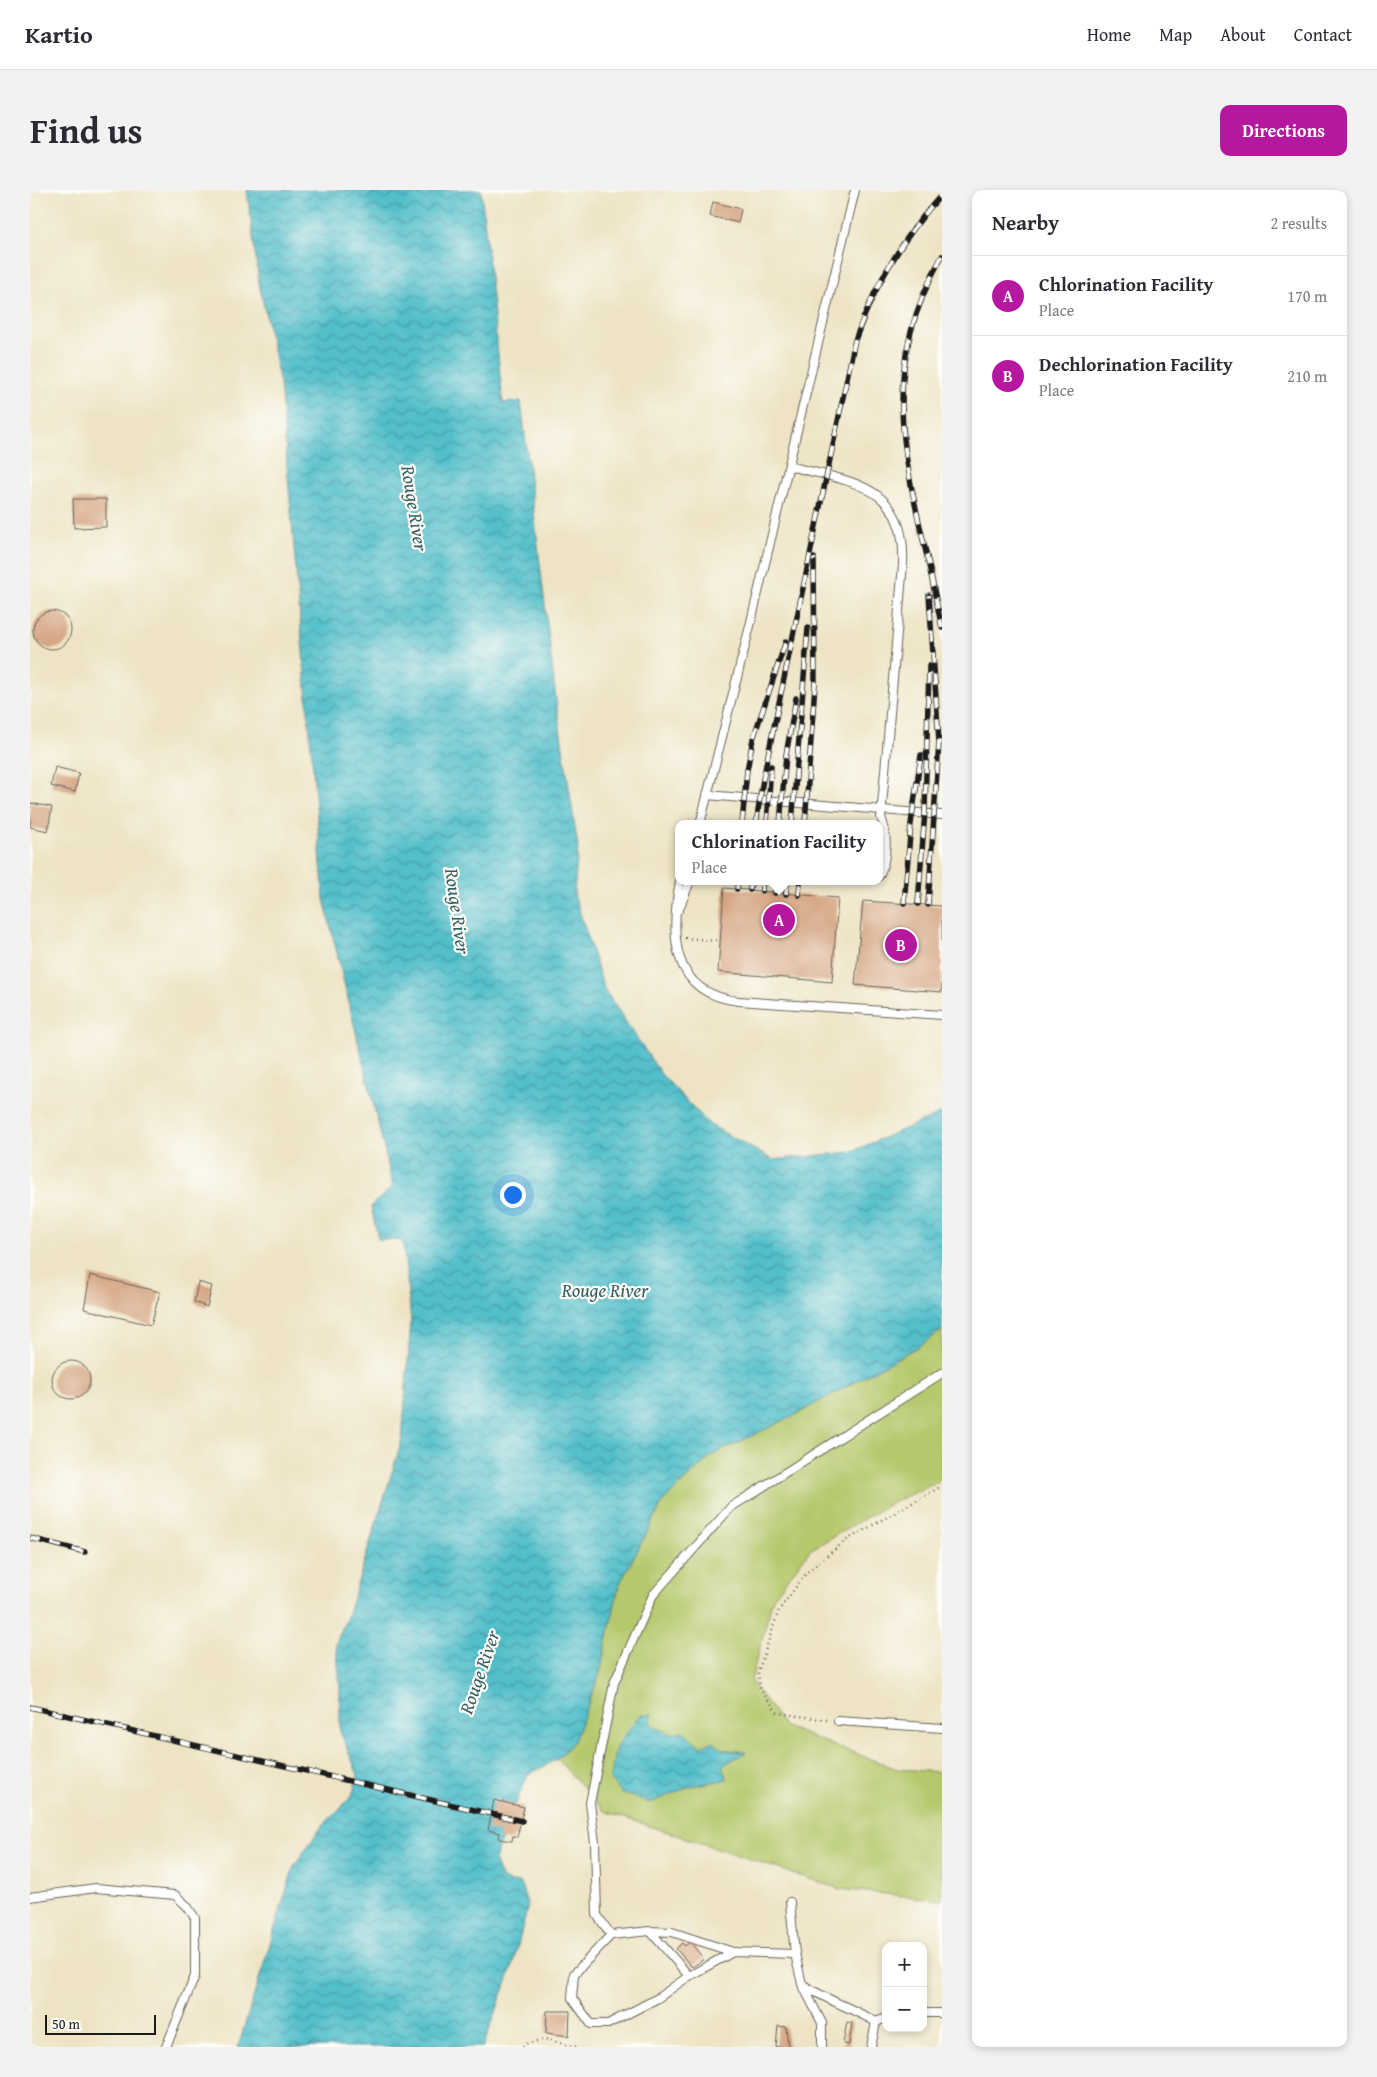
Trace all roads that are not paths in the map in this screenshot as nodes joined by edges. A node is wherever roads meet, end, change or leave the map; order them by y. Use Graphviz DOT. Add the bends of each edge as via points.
graph roads {
  1 [pos="855,190"];
  2 [pos="789,466"];
  3 [pos="707,795"];
  4 [pos="942,815"];
  5 [pos="880,817"];
  6 [pos="701,820"];
  7 [pos="883,824"];
  8 [pos="883,868"];
  9 [pos="680,885"];
  10 [pos="688,885"];
  11 [pos="676,918"];
  12 [pos="942,1015"];
  13 [pos="942,1373"];
  14 [pos="838,1721"];
  15 [pos="942,1728"];
  16 [pos="30,1897"];
  17 [pos="790,1902"];
  18 [pos="650,1931"];
  19 [pos="611,1935"];
  20 [pos="733,1952"];
  21 [pos="794,1954"];
  22 [pos="689,1976"];
  23 [pos="802,1984"];
  24 [pos="927,2013"];
  25 [pos="942,2013"];
  26 [pos="882,2020"];
  27 [pos="876,2022"];
  28 [pos="166,2047"];
  29 [pos="822,2047"];
  30 [pos="872,2047"];
  1 -- 2 [label="lane"];
  2 -- 3 [label="lane"];
  2 -- 5 [label="lane" via="851,482 873,492 889,505 902,533 903,564"];
  3 -- 5 [label="lane"];
  3 -- 6 [label="lane"];
  4 -- 5 [label="lane"];
  7 -- 8 [label="lane"];
  9 -- 11 [label="lane"];
  10 -- 11 [label="lane"];
  11 -- 12 [label="lane" via="674,937 686,972 698,986 719,997 747,1002"];
  13 -- 19 [label="lane" via="730,1507 653,1595 614,1684 590,1803 597,1915"];
  14 -- 15 [label="lane"];
  16 -- 28 [label="lane" via="96,1888 175,1895 187,1906 195,1918 195,1976"];
  17 -- 21 [label="lane"];
  18 -- 19 [label="lane"];
  18 -- 20 [label="lane" via="672,1932"];
  18 -- 22 [label="lane"];
  19 -- 22 [label="lane" via="574,1974 572,1998 591,2024 608,2024 658,1998"];
  20 -- 21 [label="lane"];
  20 -- 22 [label="lane"];
  21 -- 23 [label="lane"];
  23 -- 27 [label="lane" via="823,1998"];
  23 -- 29 [label="lane" via="822,2023"];
  24 -- 25 [label="lane"];
  26 -- 27 [label="lane"];
  27 -- 30 [label="lane"];
}
